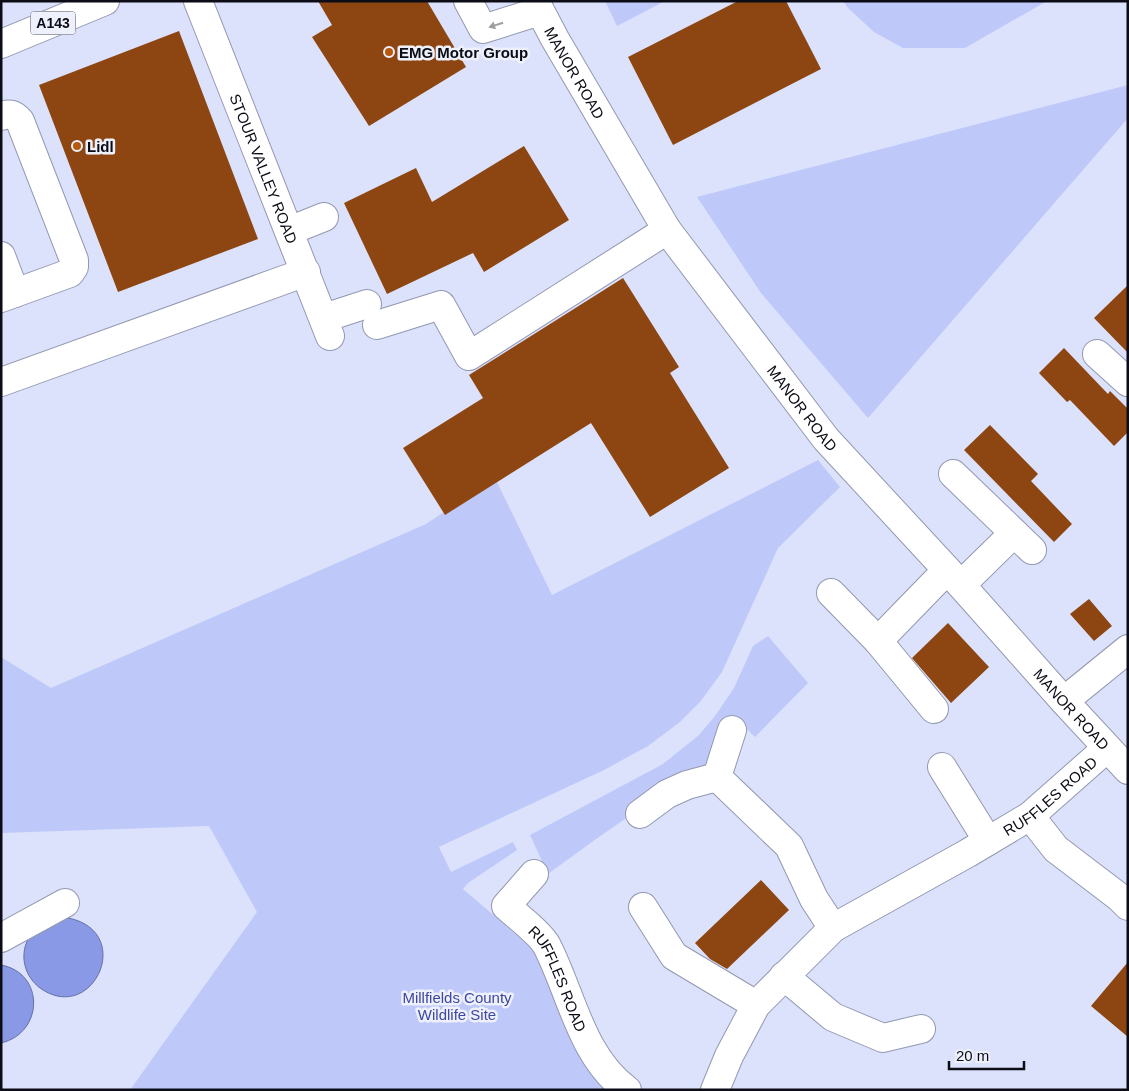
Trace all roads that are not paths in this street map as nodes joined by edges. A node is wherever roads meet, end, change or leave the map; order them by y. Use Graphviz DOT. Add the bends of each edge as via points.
graph roads {
  1 [pos="105,1"];
  2 [pos="198,1"];
  3 [pos="468,1"];
  4 [pos="538,6"];
  5 [pos="1,44"];
  6 [pos="1,116"];
  7 [pos="324,217"];
  8 [pos="667,230"];
  9 [pos="290,231"];
  10 [pos="1,256"];
  11 [pos="306,272"];
  12 [pos="8,295"];
  13 [pos="1097,354"];
  14 [pos="1,382"];
  15 [pos="1128,382"];
  16 [pos="953,474"];
  17 [pos="954,577"];
  18 [pos="831,593"];
  19 [pos="878,641"];
  20 [pos="1128,649"];
  21 [pos="1064,701"];
  22 [pos="934,709"];
  23 [pos="732,730"];
  24 [pos="1107,748"];
  25 [pos="942,766"];
  26 [pos="1128,770"];
  27 [pos="717,777"];
  28 [pos="640,814"];
  29 [pos="1030,816"];
  30 [pos="988,841"];
  31 [pos="534,874"];
  32 [pos="64,903"];
  33 [pos="1128,906"];
  34 [pos="643,907"];
  35 [pos="833,928"];
  36 [pos="1,938"];
  37 [pos="784,976"];
  38 [pos="756,1005"];
  39 [pos="921,1029"];
  40 [pos="627,1090"];
  41 [pos="715,1090"];
  1 -- 5 [label="street, A143"];
  2 -- 9 [label="street, STOUR VALLEY ROAD"];
  4 -- 3 [label="street, one-way" via="483,29"];
  4 -- 8 [label="street, MANOR ROAD"];
  6 -- 12 [label="street" via="15,115 20,121 74,260 70,273"];
  7 -- 9 [label="street"];
  8 -- 11 [label="street, STOUR VALLEY ROAD" via="469,356 441,305 372,315 327,327"];
  8 -- 17 [label="street, MANOR ROAD" via="826,439"];
  9 -- 11 [label="street, STOUR VALLEY ROAD"];
  10 -- 12 [label="street"];
  11 -- 14 [label="street"];
  13 -- 15 [label="street"];
  16 -- 17 [label="street" via="1023,541"];
  17 -- 19 [label="street"];
  17 -- 21 [label="street, MANOR ROAD"];
  18 -- 19 [label="street"];
  19 -- 22 [label="street"];
  20 -- 21 [label="street"];
  21 -- 24 [label="street, MANOR ROAD"];
  23 -- 27 [label="street"];
  24 -- 26 [label="street, MANOR ROAD"];
  24 -- 29 [label="street, RUFFLES ROAD"];
  25 -- 30 [label="street, RUFFLES ROAD"];
  27 -- 28 [label="street" via="667,794"];
  27 -- 35 [label="street" via="789,846 814,899"];
  29 -- 30 [label="street, RUFFLES ROAD"];
  29 -- 33 [label="street" via="1056,849"];
  30 -- 35 [label="street, RUFFLES ROAD"];
  31 -- 40 [label="street, RUFFLES ROAD" via="497,900 546,944 592,1051 613,1079"];
  32 -- 36 [label="street"];
  34 -- 38 [label="street" via="674,956"];
  35 -- 37 [label="street, RUFFLES ROAD"];
  37 -- 38 [label="street, RUFFLES ROAD"];
  37 -- 39 [label="street" via="833,1017 883,1038"];
  38 -- 41 [label="street, RUFFLES ROAD"];
}
